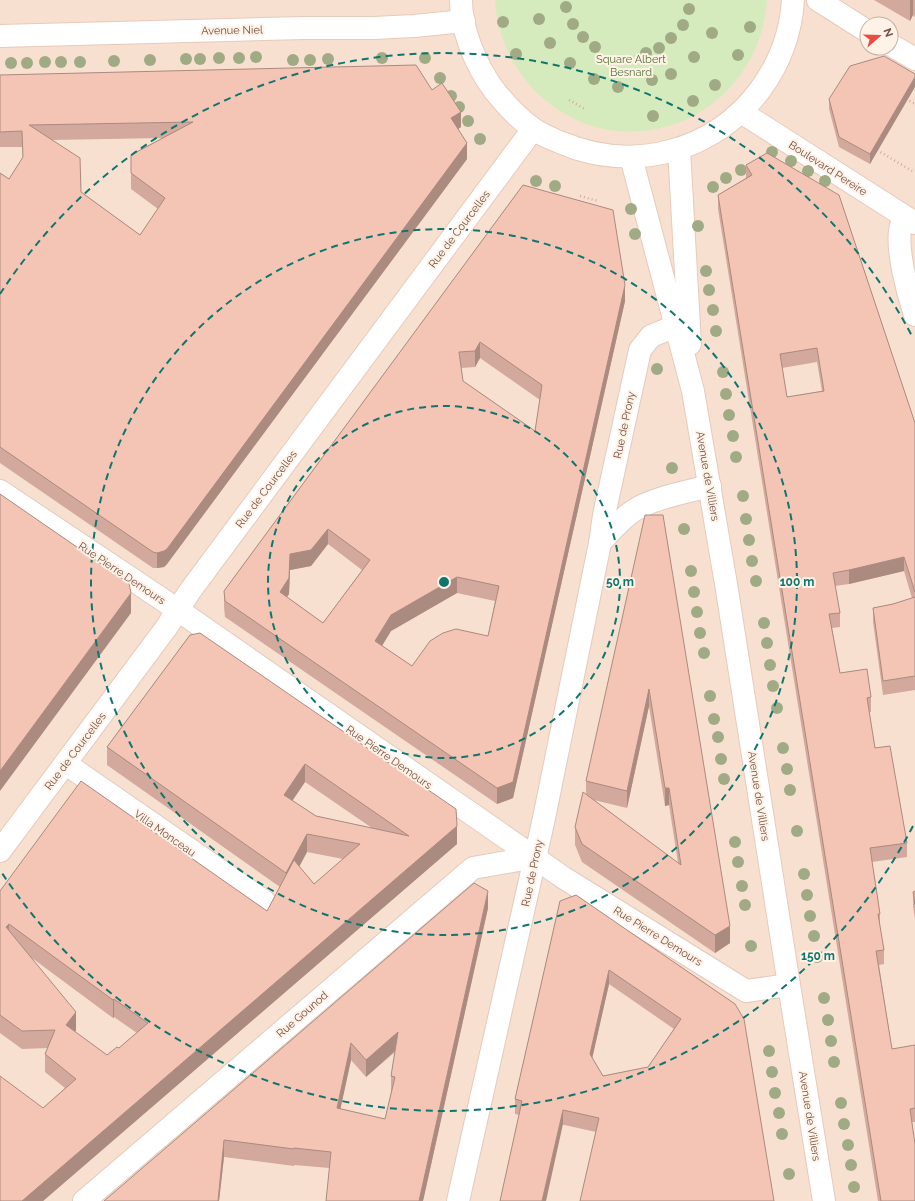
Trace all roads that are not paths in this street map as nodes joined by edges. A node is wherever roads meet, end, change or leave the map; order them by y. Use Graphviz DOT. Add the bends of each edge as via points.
graph roads {
  1 [pos="461,0"];
  2 [pos="793,0"];
  3 [pos="818,0"];
  4 [pos="464,21"];
  5 [pos="859,26"];
  6 [pos="0,36"];
  7 [pos="899,50"];
  8 [pos="915,59"];
  9 [pos="741,112"];
  10 [pos="533,129"];
  11 [pos="679,149"];
  12 [pos="631,157"];
  13 [pos="910,220"];
  14 [pos="915,315"];
  15 [pos="676,326"];
  16 [pos="693,391"];
  17 [pos="710,486"];
  18 [pos="0,491"];
  19 [pos="600,543"];
  20 [pos="178,610"];
  21 [pos="66,764"];
  22 [pos="0,851"];
  23 [pos="535,857"];
  24 [pos="264,902"];
  25 [pos="789,985"];
  26 [pos="84,1201"];
  27 [pos="458,1201"];
  28 [pos="824,1201"];
  1 -- 4 [label="street"];
  2 -- 9 [label="street" via="791,19 781,53 774,68"];
  3 -- 5 [label="street"];
  4 -- 6 [label="street, Avenue Niel" via="374,28"];
  4 -- 10 [label="street" via="470,46 488,82 514,113"];
  7 -- 8 [label="street"];
  9 -- 11 [label="street" via="707,136"];
  9 -- 13 [label="street, Boulevard Pereire"];
  10 -- 12 [label="street" via="576,149 601,155"];
  10 -- 20 [label="street, Rue de Courcelles"];
  11 -- 12 [label="street"];
  11 -- 16 [label="street, Avenue de Villiers"];
  12 -- 15 [label="street, Avenue de Villiers"];
  13 -- 14 [label="street" via="901,226 900,237 902,261"];
  15 -- 16 [label="street, Avenue de Villiers"];
  15 -- 19 [label="street, Rue de Prony" via="651,336 640,350"];
  16 -- 17 [label="street, Avenue de Villiers"];
  17 -- 19 [label="street" via="675,494 634,510"];
  17 -- 25 [label="street, Avenue de Villiers"];
  18 -- 20 [label="street, Rue Pierre Demours"];
  19 -- 23 [label="street, Rue de Prony"];
  20 -- 21 [label="street, Rue de Courcelles"];
  20 -- 23 [label="street, Rue Pierre Demours"];
  21 -- 22 [label="street, Rue de Courcelles"];
  21 -- 24 [label="street, Villa Monceau"];
  23 -- 25 [label="street, Rue Pierre Demours" via="564,878 746,991"];
  23 -- 26 [label="street, Rue Gounod" via="473,868"];
  23 -- 27 [label="street, Rue de Prony"];
  25 -- 28 [label="street, Avenue de Villiers"];
}
